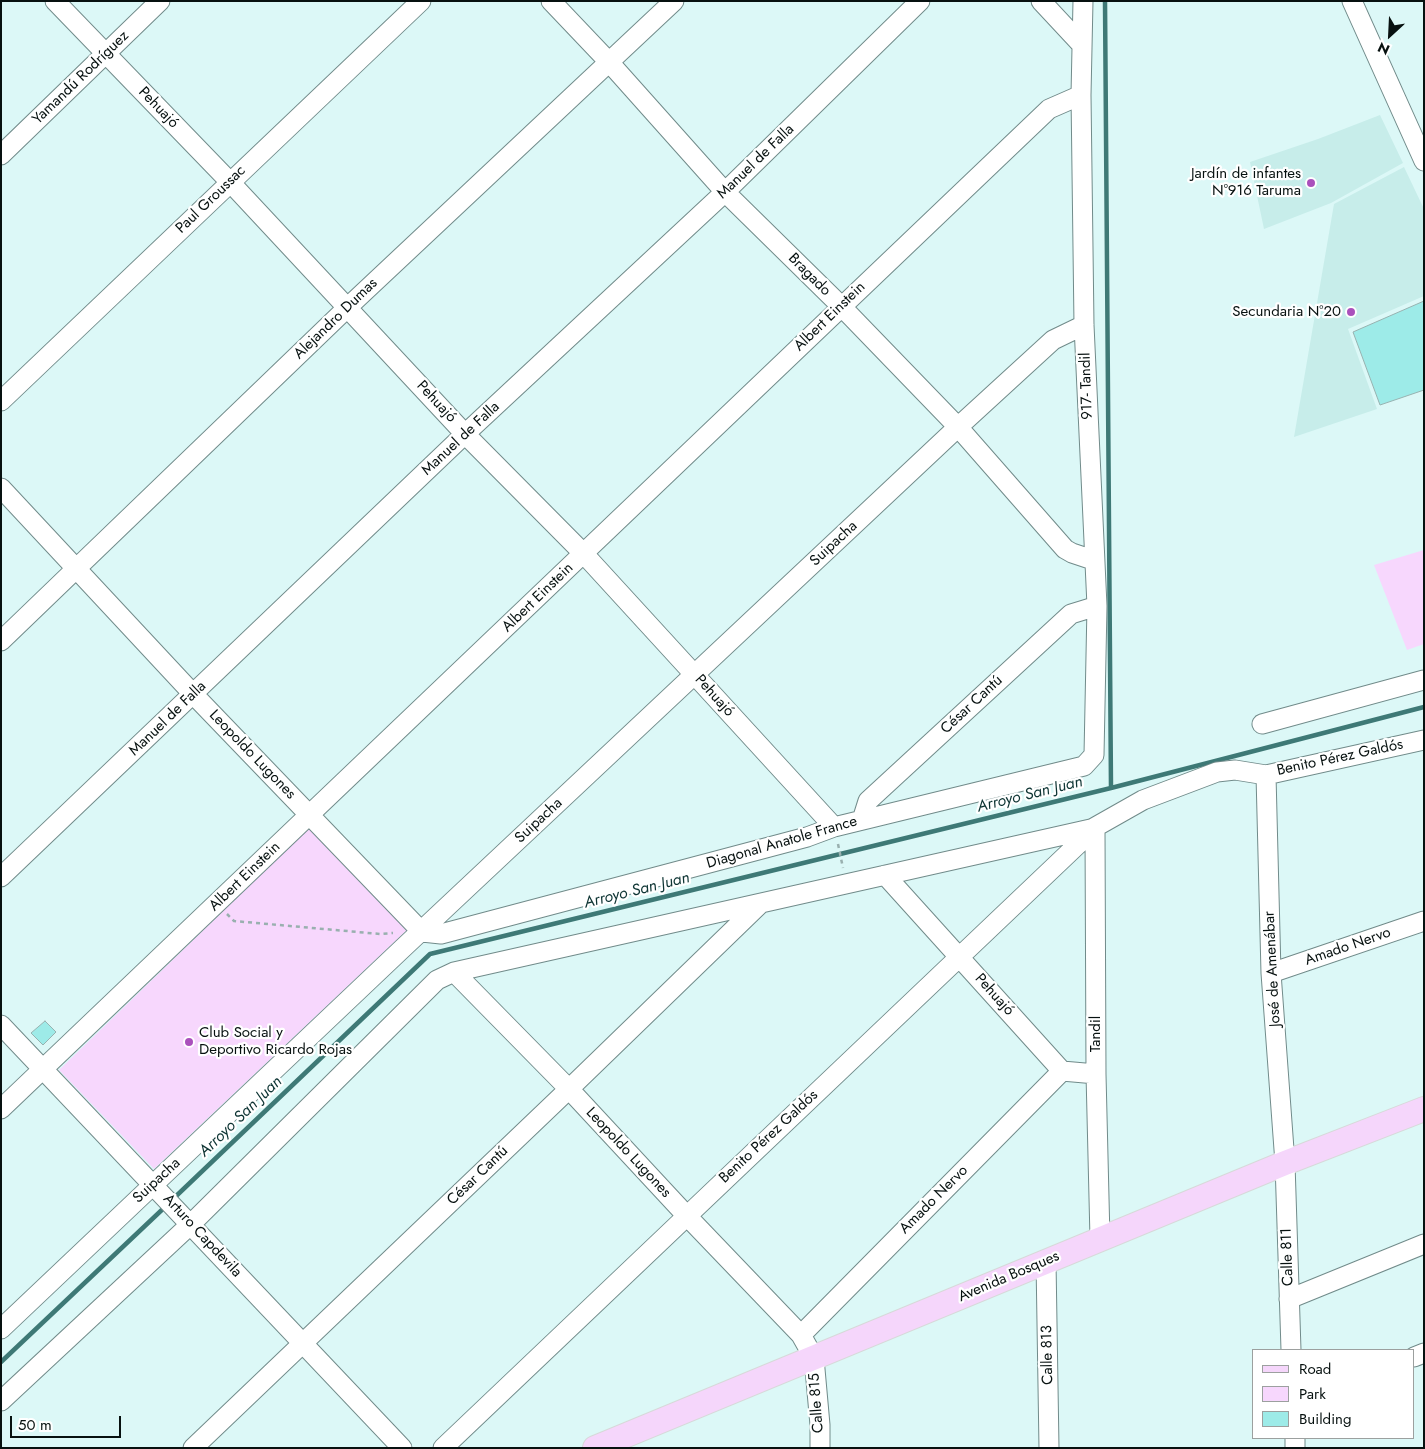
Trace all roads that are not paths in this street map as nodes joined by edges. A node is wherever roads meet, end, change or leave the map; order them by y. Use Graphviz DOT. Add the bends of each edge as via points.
graph roads {
  1 [pos="55,1"];
  2 [pos="160,1"];
  3 [pos="421,1"];
  4 [pos="550,1"];
  5 [pos="674,1"];
  6 [pos="920,1"];
  7 [pos="1041,1"];
  8 [pos="1083,1"];
  9 [pos="1352,1"];
  10 [pos="1082,45"];
  11 [pos="105,54"];
  12 [pos="609,62"];
  13 [pos="1081,95"];
  14 [pos="1,155"];
  15 [pos="1424,160"];
  16 [pos="230,182"];
  17 [pos="725,192"];
  18 [pos="840,306"];
  19 [pos="348,307"];
  20 [pos="1084,324"];
  21 [pos="1,401"];
  22 [pos="958,427"];
  23 [pos="465,434"];
  24 [pos="1,488"];
  25 [pos="584,554"];
  26 [pos="1093,560"];
  27 [pos="77,570"];
  28 [pos="1096,606"];
  29 [pos="1,641"];
  30 [pos="695,674"];
  31 [pos="1424,680"];
  32 [pos="194,695"];
  33 [pos="1262,724"];
  34 [pos="1424,740"];
  35 [pos="1084,766"];
  36 [pos="1266,775"];
  37 [pos="311,815"];
  38 [pos="862,820"];
  39 [pos="1092,829"];
  40 [pos="836,834"];
  41 [pos="885,875"];
  42 [pos="1,877"];
  43 [pos="761,903"];
  44 [pos="1424,922"];
  45 [pos="422,932"];
  46 [pos="960,956"];
  47 [pos="454,972"];
  48 [pos="1272,974"];
  49 [pos="1,1025"];
  50 [pos="44,1070"];
  51 [pos="1062,1071"];
  52 [pos="1096,1074"];
  53 [pos="569,1089"];
  54 [pos="1424,1109"];
  55 [pos="1,1110"];
  56 [pos="1285,1163"];
  57 [pos="157,1188"];
  58 [pos="686,1216"];
  59 [pos="186,1219"];
  60 [pos="1100,1239"];
  61 [pos="1424,1244"];
  62 [pos="1046,1262"];
  63 [pos="1289,1299"];
  64 [pos="1,1329"];
  65 [pos="801,1335"];
  66 [pos="303,1343"];
  67 [pos="1291,1349"];
  68 [pos="814,1358"];
  69 [pos="1,1401"];
  70 [pos="193,1448"];
  71 [pos="402,1448"];
  72 [pos="443,1448"];
  73 [pos="596,1448"];
  74 [pos="820,1448"];
  75 [pos="1049,1448"];
  1 -- 11 [label="street, Pehuajó"];
  2 -- 11 [label="street, Yamandú Rodríguez"];
  3 -- 16 [label="street, Paul Groussac"];
  4 -- 12 [label="street, Bragado"];
  5 -- 12 [label="street, Alejandro Dumas"];
  6 -- 17 [label="street, Manuel de Falla"];
  7 -- 10 [label="street"];
  8 -- 10 [label="street, 917- Tandil"];
  9 -- 15 [label="street"];
  10 -- 13 [label="street, 917- Tandil"];
  11 -- 14 [label="street, Yamandú Rodríguez"];
  11 -- 16 [label="street, Pehuajó"];
  12 -- 17 [label="street, Bragado"];
  12 -- 19 [label="street, Alejandro Dumas"];
  13 -- 18 [label="street, Albert Einstein" via="1049,109"];
  13 -- 20 [label="street, 917- Tandil"];
  16 -- 19 [label="street, Pehuajó"];
  16 -- 21 [label="street, Paul Groussac"];
  17 -- 18 [label="street, Bragado"];
  17 -- 23 [label="street, Manuel de Falla"];
  18 -- 22 [label="street, Bragado"];
  18 -- 25 [label="street, Albert Einstein"];
  19 -- 23 [label="street, Pehuajó"];
  19 -- 27 [label="street, Alejandro Dumas"];
  20 -- 22 [label="street, Suipacha" via="1053,340"];
  20 -- 26 [label="street, 917- Tandil"];
  22 -- 26 [label="street, Bragado" via="1066,549"];
  22 -- 30 [label="street, Suipacha"];
  23 -- 25 [label="street, Pehuajó"];
  23 -- 32 [label="street, Manuel de Falla"];
  24 -- 27 [label="street, Leopoldo Lugones"];
  25 -- 30 [label="street, Pehuajó"];
  25 -- 37 [label="street, Albert Einstein"];
  26 -- 28 [label="street, 917- Tandil"];
  27 -- 29 [label="street, Alejandro Dumas"];
  27 -- 32 [label="street, Leopoldo Lugones"];
  28 -- 35 [label="street, 917- Tandil" via="1094,755"];
  28 -- 38 [label="street, César Cantú" via="1063,620 868,801"];
  30 -- 40 [label="street, Pehuajó"];
  30 -- 45 [label="street, Suipacha"];
  31 -- 33 [label="street"];
  32 -- 37 [label="street, Leopoldo Lugones"];
  32 -- 42 [label="street, Manuel de Falla"];
  34 -- 36 [label="street, Benito Pérez Galdós"];
  35 -- 38 [label="street, Diagonal Anatole France"];
  36 -- 39 [label="street, Benito Pérez Galdós" via="1235,770 1217,772 1143,800"];
  36 -- 48 [label="street, José de Amenábar"];
  37 -- 45 [label="street, Leopoldo Lugones"];
  37 -- 50 [label="street, Albert Einstein"];
  38 -- 40 [label="street, Diagonal Anatole France"];
  39 -- 41 [label="street"];
  39 -- 46 [label="street, Benito Pérez Galdós"];
  39 -- 52 [label="street, Tandil"];
  40 -- 45 [label="street, Diagonal Anatole France" via="807,838 441,934"];
  41 -- 43 [label="street"];
  41 -- 46 [label="street, Pehuajó"];
  43 -- 47 [label="street"];
  43 -- 53 [label="street, César Cantú"];
  44 -- 48 [label="street, Amado Nervo"];
  45 -- 57 [label="street, Suipacha"];
  46 -- 51 [label="street, Pehuajó"];
  46 -- 58 [label="street, Benito Pérez Galdós"];
  47 -- 53 [label="street, Leopoldo Lugones"];
  47 -- 59 [label="street" via="437,980"];
  48 -- 56 [label="street, José de Amenábar"];
  49 -- 50 [label="street, Arturo Capdevila"];
  50 -- 55 [label="street, Albert Einstein"];
  50 -- 57 [label="street, Arturo Capdevila"];
  51 -- 52 [label="street"];
  51 -- 65 [label="street, Amado Nervo"];
  52 -- 60 [label="street, Tandil"];
  53 -- 58 [label="street, Leopoldo Lugones"];
  53 -- 66 [label="street, César Cantú"];
  54 -- 56 [label="main road, Avenida Bosques"];
  56 -- 60 [label="main road, Avenida Bosques"];
  56 -- 63 [label="street, Calle 811"];
  57 -- 59 [label="street, Arturo Capdevila"];
  57 -- 64 [label="street, Suipacha"];
  58 -- 65 [label="street, Leopoldo Lugones"];
  58 -- 72 [label="street, Benito Pérez Galdós"];
  59 -- 66 [label="street, Arturo Capdevila"];
  59 -- 69 [label="street"];
  60 -- 62 [label="main road, Avenida Bosques"];
  61 -- 63 [label="street"];
  62 -- 68 [label="main road, Avenida Bosques"];
  62 -- 75 [label="street, Calle 813"];
  63 -- 67 [label="street, Calle 811"];
  65 -- 68 [label="street"];
  66 -- 70 [label="street, César Cantú"];
  66 -- 71 [label="street, Arturo Capdevila"];
  68 -- 73 [label="main road, Avenida Bosques"];
  68 -- 74 [label="street, Calle 815"];
}
